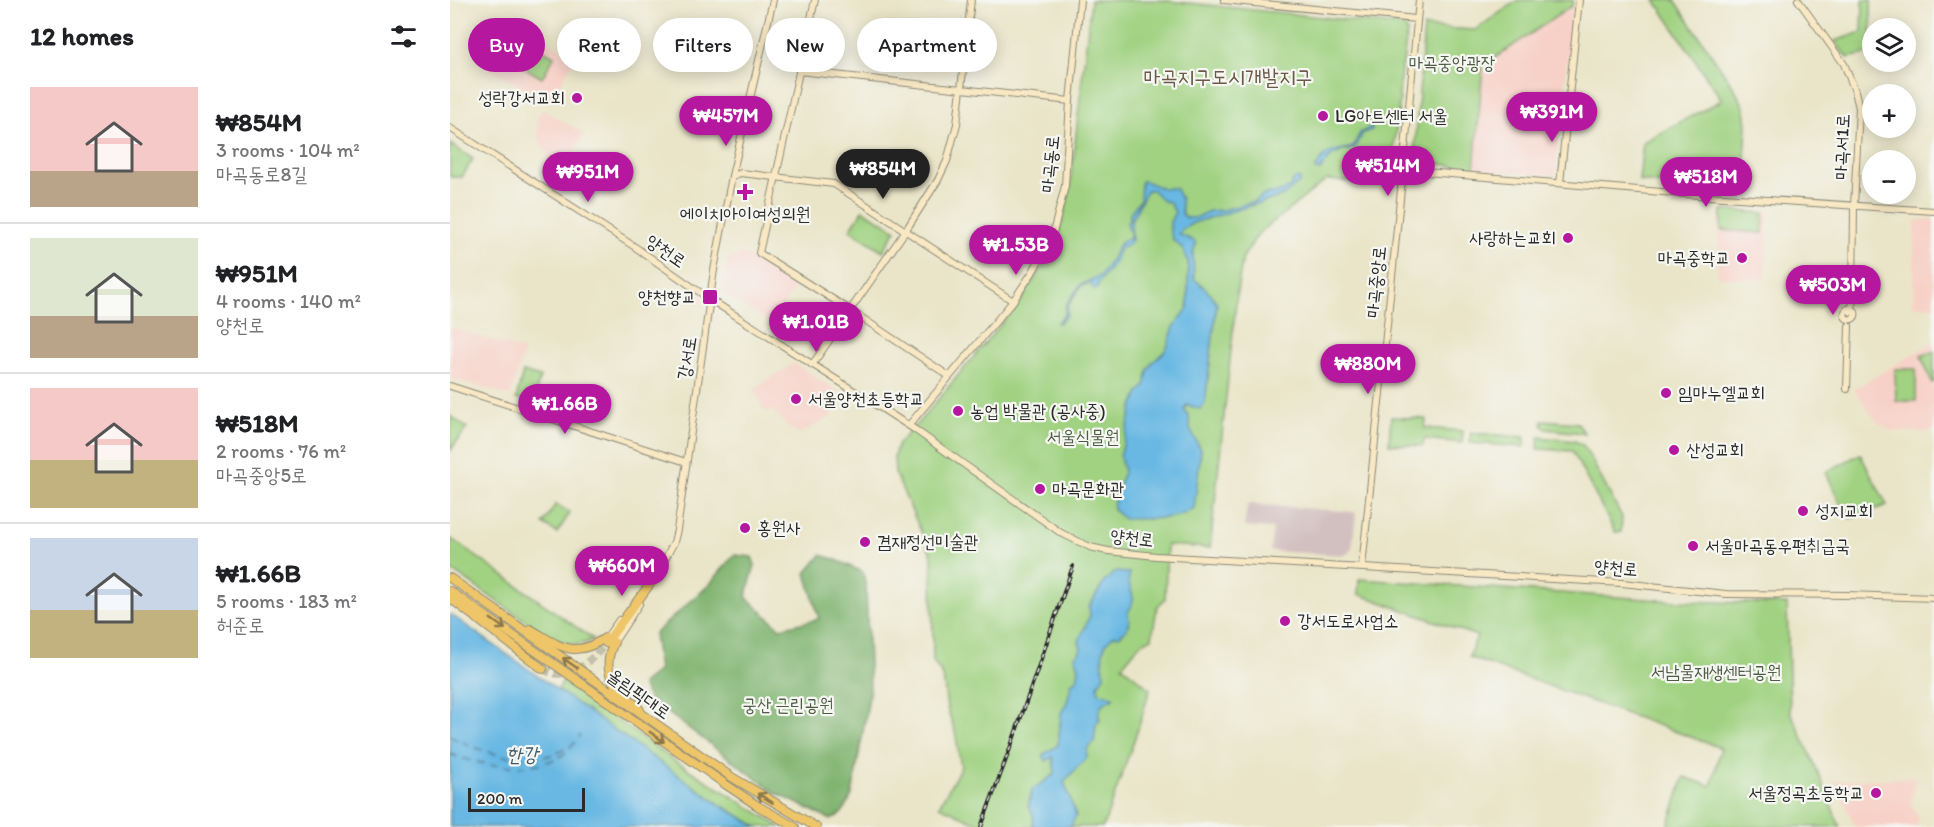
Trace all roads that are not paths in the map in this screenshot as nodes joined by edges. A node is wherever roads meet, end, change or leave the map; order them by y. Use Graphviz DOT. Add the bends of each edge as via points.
graph roads {
  1 [pos="773,0"];
  2 [pos="815,0"];
  3 [pos="971,0"];
  4 [pos="1080,0"];
  5 [pos="1224,0"];
  6 [pos="1419,0"];
  7 [pos="1579,0"];
  8 [pos="1797,0"];
  9 [pos="811,18"];
  10 [pos="1416,20"];
  11 [pos="799,72"];
  12 [pos="808,72"];
  13 [pos="961,89"];
  14 [pos="1070,101"];
  15 [pos="450,128"];
  16 [pos="1403,170"];
  17 [pos="732,176"];
  18 [pos="774,177"];
  19 [pos="1560,183"];
  20 [pos="1854,206"];
  21 [pos="1934,212"];
  22 [pos="906,230"];
  23 [pos="711,300"];
  24 [pos="1013,301"];
  25 [pos="850,310"];
  26 [pos="1853,312"];
  27 [pos="1849,326"];
  28 [pos="812,365"];
  29 [pos="949,376"];
  30 [pos="450,386"];
  31 [pos="1847,389"];
  32 [pos="909,425"];
  33 [pos="687,462"];
  34 [pos="1362,567"];
  35 [pos="656,576"];
  36 [pos="450,578"];
  37 [pos="450,591"];
  38 [pos="450,598"];
  39 [pos="1934,598"];
  40 [pos="513,622"];
  41 [pos="608,641"];
  42 [pos="543,669"];
  43 [pos="642,714"];
  44 [pos="795,827"];
  45 [pos="816,827"];
  1 -- 17 [label="main road, 강서로"];
  2 -- 9 [label="main road"];
  3 -- 13 [label="main road"];
  4 -- 14 [label="main road, 마곡동로"];
  5 -- 10 [label="main road"];
  6 -- 10 [label="main road, 마곡중앙로"];
  7 -- 19 [label="main road"];
  8 -- 20 [label="main road, 마곡서1로" via="1839,56 1855,91 1859,108"];
  10 -- 16 [label="main road, 마곡중앙로"];
  11 -- 18 [label="main road"];
  12 -- 13 [label="main road"];
  13 -- 14 [label="main road"];
  13 -- 22 [label="main road" via="947,161"];
  14 -- 24 [label="main road, 마곡동로" via="1065,186 1052,237"];
  15 -- 23 [label="main road, 양천로"];
  16 -- 19 [label="main road"];
  16 -- 34 [label="main road, 마곡중앙로"];
  17 -- 18 [label="main road" via="741,173"];
  17 -- 23 [label="main road, 강서로"];
  18 -- 22 [label="main road" via="834,184"];
  18 -- 25 [label="main road" via="759,253"];
  19 -- 20 [label="main road"];
  20 -- 21 [label="main road"];
  20 -- 26 [label="main road, 마곡서1로"];
  22 -- 24 [label="main road"];
  22 -- 25 [label="main road"];
  23 -- 28 [label="main road, 양천로"];
  23 -- 33 [label="main road, 강서로"];
  24 -- 29 [label="main road, 마곡동로"];
  25 -- 28 [label="main road"];
  25 -- 29 [label="main road"];
  27 -- 31 [label="main road"];
  28 -- 32 [label="main road, 양천로"];
  29 -- 32 [label="main road, 마곡동로"];
  30 -- 33 [label="main road"];
  32 -- 34 [label="main road, 양천로" via="1061,533 1090,547 1156,556"];
  33 -- 35 [label="main road, 강서로" via="674,542"];
  34 -- 39 [label="main road, 양천로" via="1622,583 1726,594"];
  35 -- 41 [label="highway"];
  36 -- 40 [label="highway, 올림픽대로"];
  37 -- 44 [label="highway, 올림픽대로, one-way" via="724,784"];
  38 -- 42 [label="highway"];
  40 -- 41 [label="highway" via="567,649"];
  43 -- 40 [label="highway, 올림픽대로, one-way"];
  41 -- 43 [label="highway" via="610,676 621,692 635,701"];
  45 -- 43 [label="highway, 올림픽대로, one-way" via="730,776"];
}
